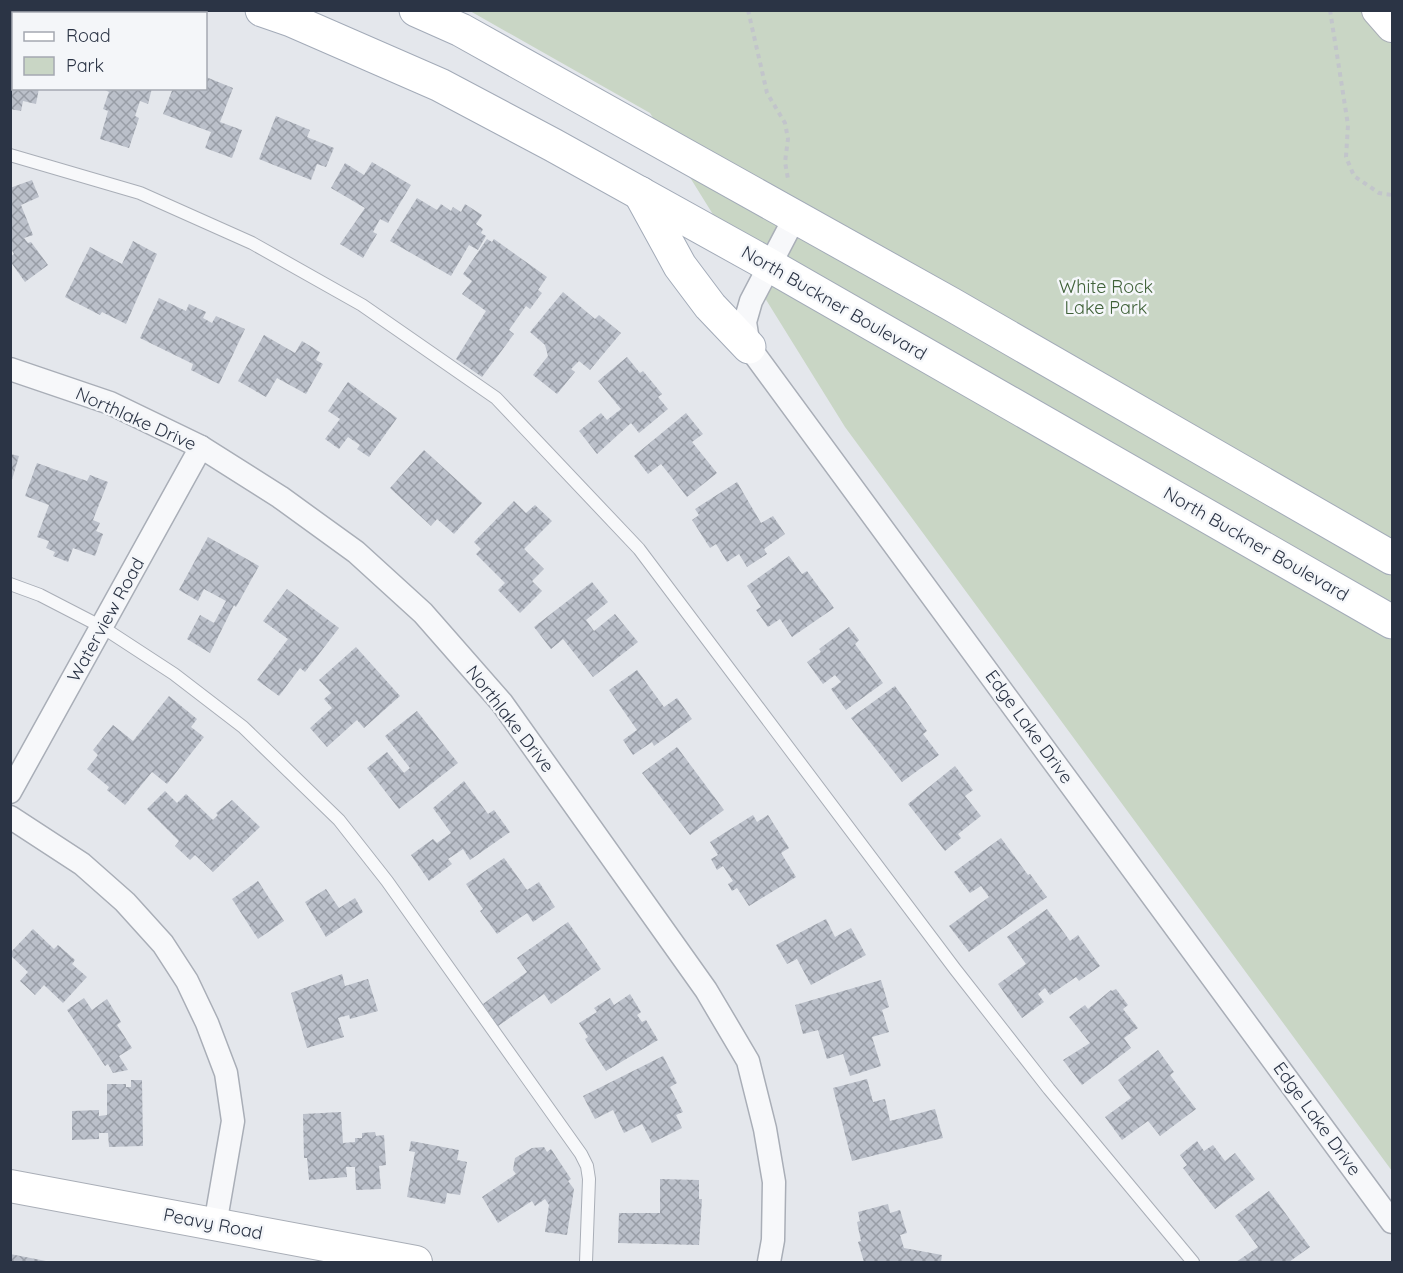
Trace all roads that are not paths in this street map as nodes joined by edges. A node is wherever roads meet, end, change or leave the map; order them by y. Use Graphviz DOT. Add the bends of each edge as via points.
graph roads {
  1 [pos="262,10"];
  2 [pos="416,10"];
  3 [pos="1378,10"];
  4 [pos="1392,26"];
  5 [pos="10,155"];
  6 [pos="640,192"];
  7 [pos="795,217"];
  8 [pos="769,265"];
  9 [pos="749,347"];
  10 [pos="10,369"];
  11 [pos="201,447"];
  12 [pos="1392,558"];
  13 [pos="10,584"];
  14 [pos="1392,622"];
  15 [pos="102,627"];
  16 [pos="10,792"];
  17 [pos="10,817"];
  18 [pos="10,1186"];
  19 [pos="1392,1222"];
  20 [pos="215,1225"];
  21 [pos="416,1263"];
  22 [pos="586,1263"];
  23 [pos="769,1263"];
  24 [pos="1193,1263"];
  1 -- 6 [label="main road, North Buckner Boulevard" via="440,85"];
  2 -- 7 [label="main road" via="461,30"];
  3 -- 4 [label="street"];
  5 -- 24 [label="lane" via="140,193 252,243 362,305 496,398 639,549 955,969"];
  6 -- 8 [label="main road, North Buckner Boulevard"];
  6 -- 9 [label="main road" via="680,266 710,306"];
  7 -- 8 [label="street"];
  7 -- 12 [label="main road"];
  8 -- 9 [label="street" via="745,322"];
  8 -- 14 [label="main road, North Buckner Boulevard"];
  9 -- 19 [label="street, Edge Lake Drive"];
  10 -- 11 [label="street, Northlake Drive" via="110,403"];
  11 -- 15 [label="street, Waterview Road"];
  11 -- 23 [label="street, Northlake Drive" via="356,552 423,613 502,703 706,990 748,1061 765,1129 774,1182"];
  13 -- 15 [label="lane"];
  15 -- 16 [label="street, Waterview Road"];
  15 -- 22 [label="lane" via="243,726 339,820 387,881 581,1154 589,1179"];
  17 -- 20 [label="street" via="82,864 125,902 163,944 187,981 226,1073 233,1121"];
  18 -- 20 [label="street, Peavy Road"];
  20 -- 21 [label="street, Peavy Road"];
}
